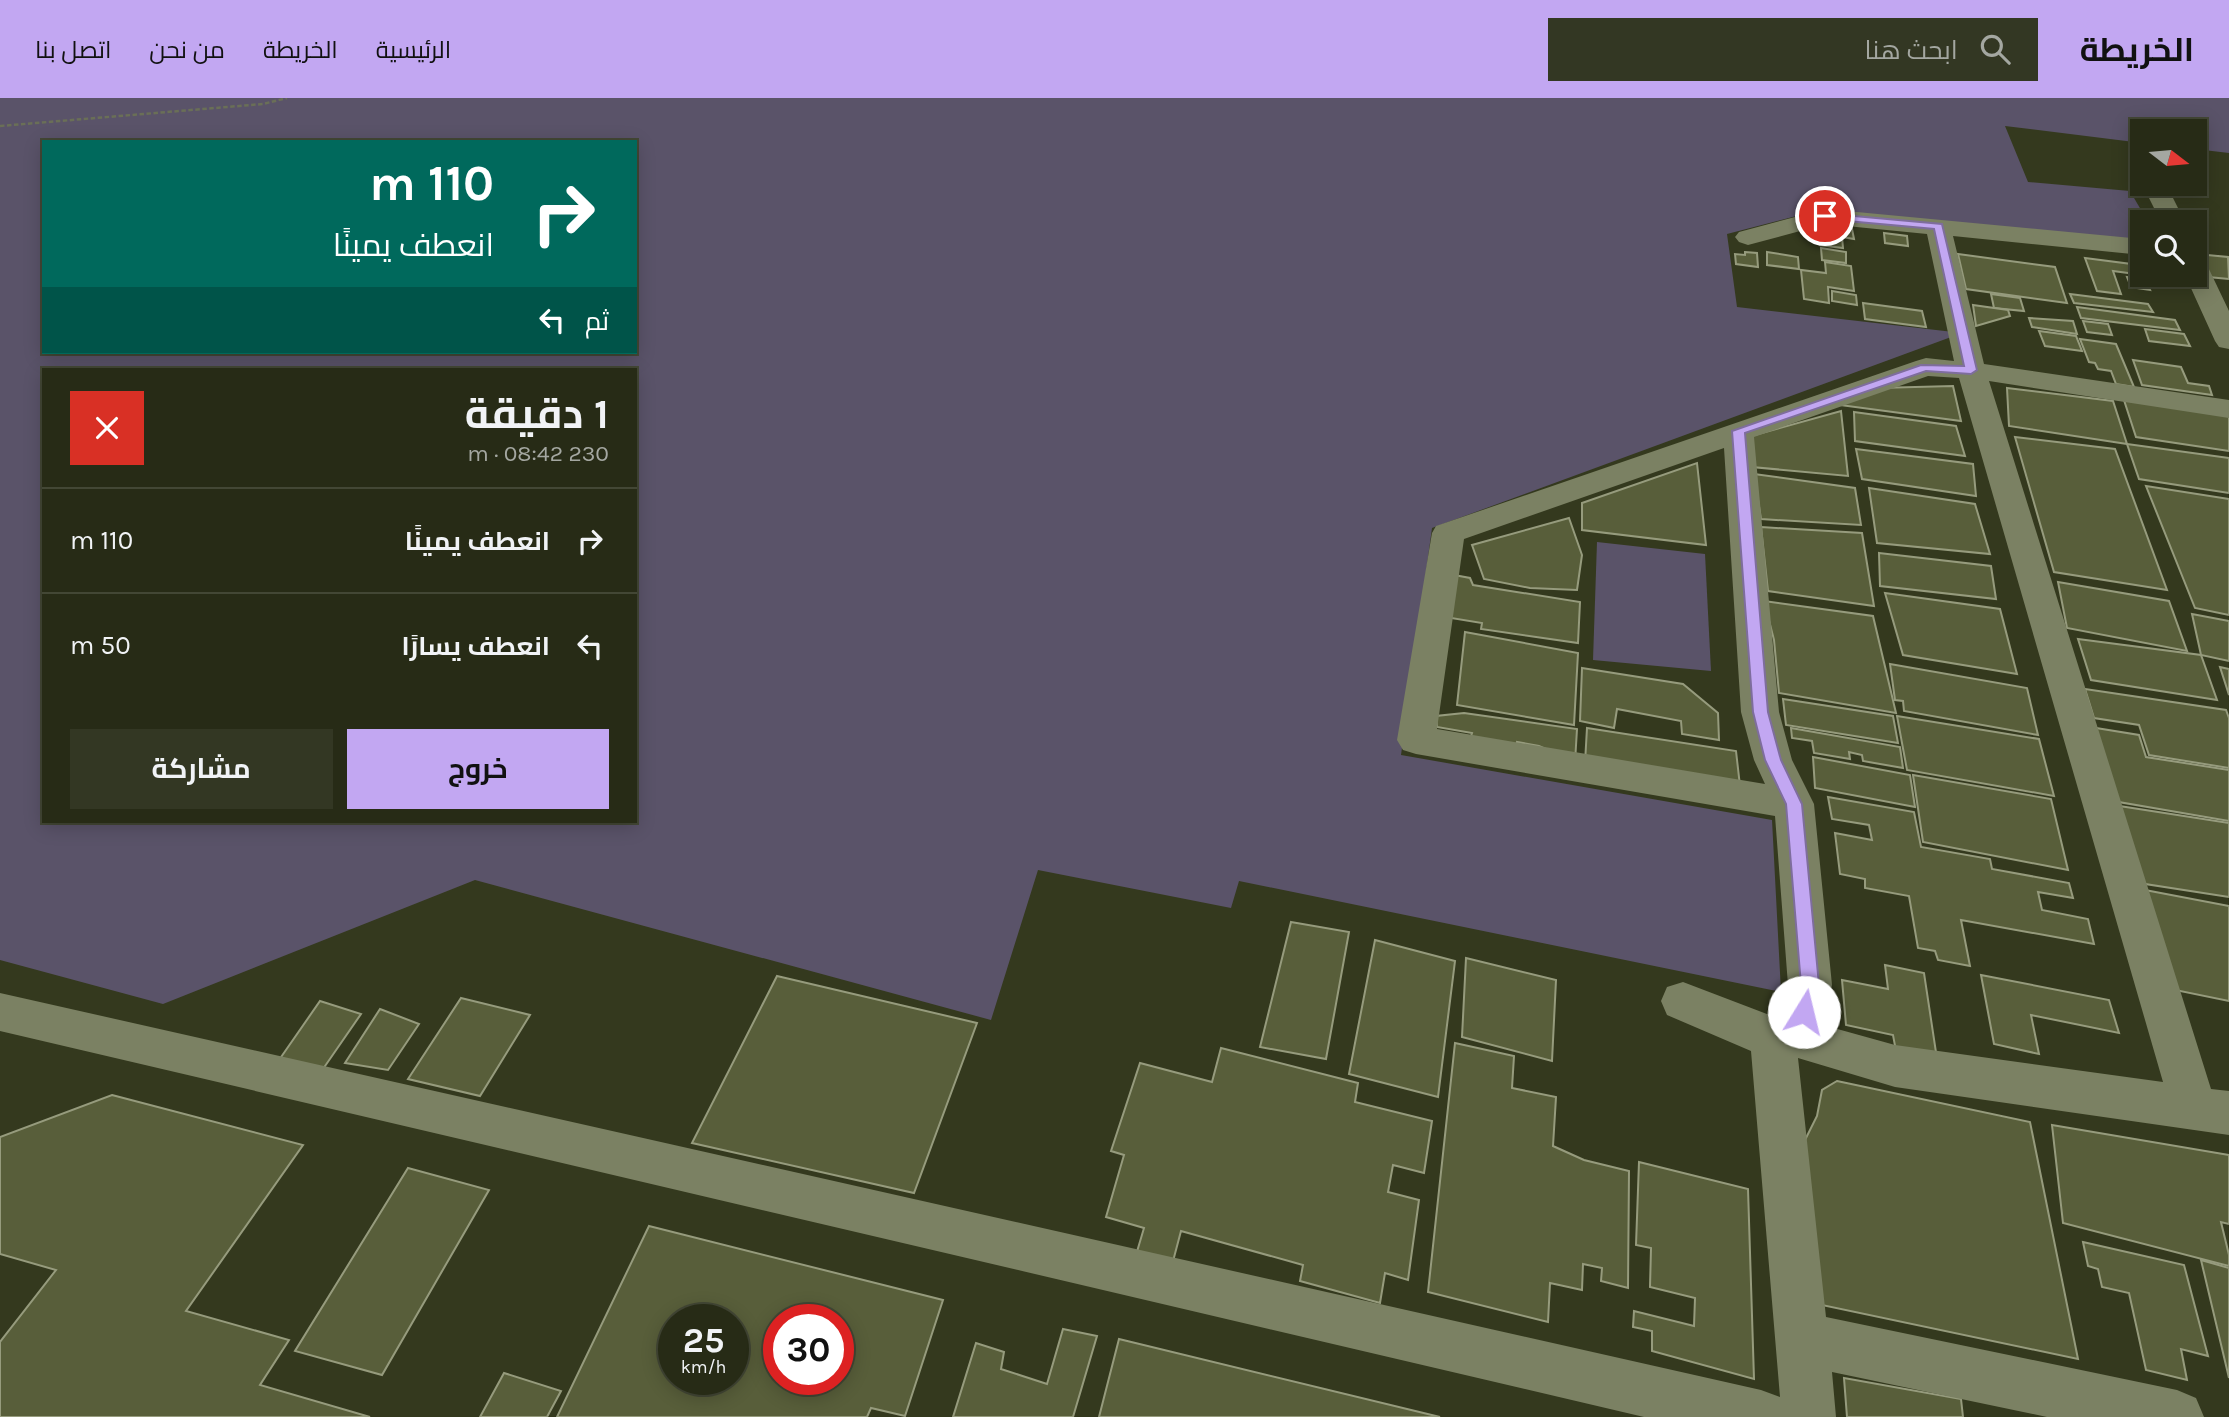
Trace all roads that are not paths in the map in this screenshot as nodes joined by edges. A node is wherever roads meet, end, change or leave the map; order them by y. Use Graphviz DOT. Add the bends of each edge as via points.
graph roads {
  1 [pos="1938,226"];
  2 [pos="1748,237"];
  3 [pos="2130,246"];
  4 [pos="2204,287"];
  5 [pos="2229,341"];
  6 [pos="1971,370"];
  7 [pos="2229,409"];
  8 [pos="1738,431"];
  9 [pos="1794,804"];
  10 [pos="1683,1001"];
  11 [pos="5,1020"];
  12 [pos="1785,1038"];
  13 [pos="2211,1109"];
  14 [pos="1804,1339"];
  15 [pos="1761,1417"];
  16 [pos="1809,1417"];
  17 [pos="2176,1417"];
  1 -- 2 [label="street" via="1825,216"];
  1 -- 3 [label="street"];
  1 -- 6 [label="street"];
  4 -- 5 [label="street"];
  6 -- 7 [label="street"];
  6 -- 8 [label="street" via="1926,368"];
  6 -- 13 [label="street"];
  8 -- 9 [label="street" via="1760,712 1773,760"];
  8 -- 9 [label="street" via="1448,533 1416,740"];
  9 -- 12 [label="street" via="1810,985"];
  10 -- 12 [label="street"];
  11 -- 15 [label="street"];
  12 -- 13 [label="street" via="1895,1066"];
  12 -- 14 [label="street"];
  14 -- 16 [label="street"];
  14 -- 17 [label="street"];
}
